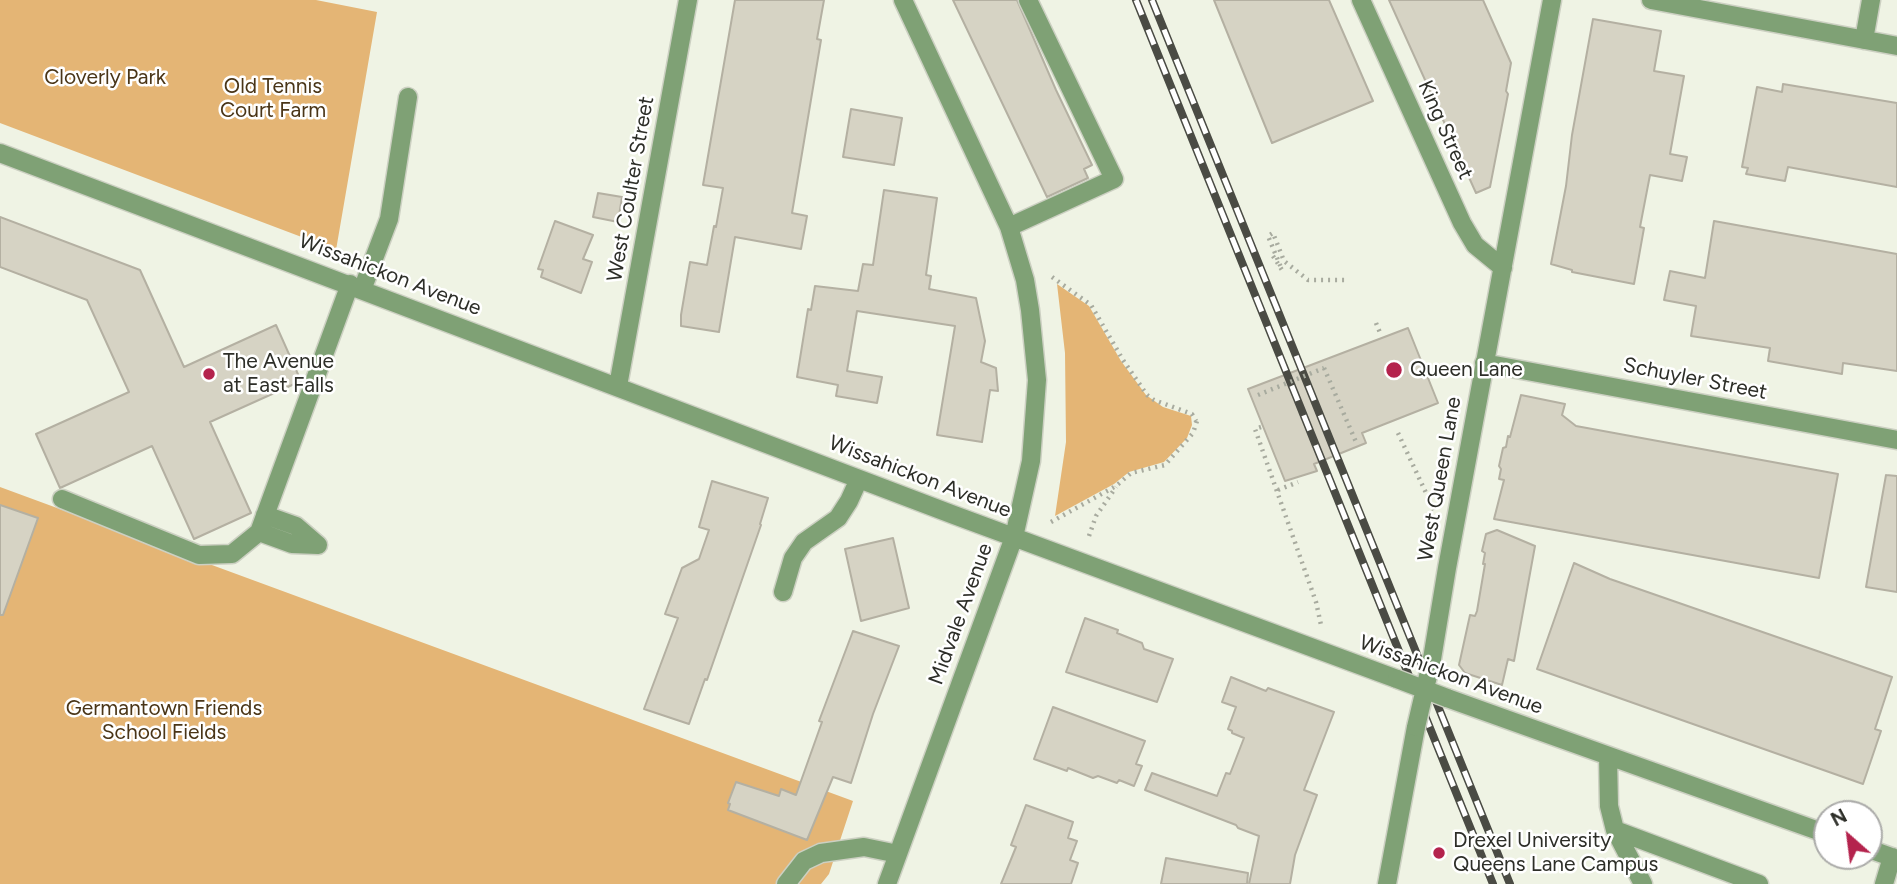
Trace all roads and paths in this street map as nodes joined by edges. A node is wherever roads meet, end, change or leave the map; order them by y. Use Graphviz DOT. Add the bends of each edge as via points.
graph roads {
  1 [pos="688,0"];
  2 [pos="903,0"];
  3 [pos="1028,0"];
  4 [pos="1361,0"];
  5 [pos="1552,0"];
  6 [pos="1651,0"];
  7 [pos="1871,0"];
  8 [pos="1864,40"];
  9 [pos="1897,46"];
  10 [pos="408,97"];
  11 [pos="0,153"];
  12 [pos="1009,227"];
  13 [pos="1273,256"];
  14 [pos="1503,268"];
  15 [pos="1052,277"];
  16 [pos="1345,279"];
  17 [pos="356,287"];
  18 [pos="1376,323"];
  19 [pos="1381,335"];
  20 [pos="1484,363"];
  21 [pos="618,386"];
  22 [pos="1258,395"];
  23 [pos="1261,427"];
  24 [pos="1398,433"];
  25 [pos="1897,440"];
  26 [pos="1356,442"];
  27 [pos="859,478"];
  28 [pos="1298,482"];
  29 [pos="1116,486"];
  30 [pos="1278,490"];
  31 [pos="62,499"];
  32 [pos="1434,510"];
  33 [pos="1051,522"];
  34 [pos="1089,536"];
  35 [pos="1014,537"];
  36 [pos="783,592"];
  37 [pos="1321,625"];
  38 [pos="1425,690"];
  39 [pos="1608,756"];
  40 [pos="1813,829"];
  41 [pos="1615,830"];
  42 [pos="898,854"];
  43 [pos="1894,858"];
  44 [pos="786,884"];
  45 [pos="887,884"];
  46 [pos="1387,884"];
  47 [pos="1643,884"];
  48 [pos="1759,884"];
  49 [pos="1884,884"];
  1 -- 21 [label="street, West Coulter Street"];
  2 -- 12 [label="street, Midvale Avenue"];
  3 -- 12 [label="street" via="1114,179"];
  4 -- 14 [label="street, King Street" via="1468,235"];
  5 -- 14 [label="street, West Queen Lane"];
  6 -- 8 [label="street"];
  7 -- 8 [label="street"];
  8 -- 9 [label="street"];
  10 -- 17 [label="street" via="389,219"];
  11 -- 17 [label="street, Wissahickon Avenue"];
  12 -- 35 [label="street, Midvale Avenue" via="1030,310 1037,380 1031,461"];
  13 -- 16 [label="path" via="1282,270 1268,236 1273,233 1284,261 1308,280"];
  14 -- 20 [label="street, West Queen Lane"];
  15 -- 29 [label="path" via="1095,311 1147,394 1192,414 1197,421 1193,433 1165,465 1131,473"];
  17 -- 21 [label="street, Wissahickon Avenue"];
  17 -- 31 [label="street" via="262,523 232,554 199,555"];
  18 -- 19 [label="path"];
  20 -- 25 [label="street, Schuyler Street"];
  20 -- 38 [label="street, West Queen Lane, bridge"];
  21 -- 27 [label="street, Wissahickon Avenue"];
  22 -- 26 [label="path, bridge" via="1324,368"];
  23 -- 30 [label="path" via="1255,429"];
  24 -- 32 [label="path"];
  27 -- 35 [label="street, Wissahickon Avenue"];
  27 -- 36 [label="street" via="838,518 804,542 793,558"];
  28 -- 30 [label="path"];
  29 -- 33 [label="path"];
  29 -- 34 [label="path"];
  30 -- 37 [label="path"];
  35 -- 38 [label="street, Wissahickon Avenue, bridge"];
  35 -- 42 [label="street, Midvale Avenue"];
  38 -- 39 [label="street, Wissahickon Avenue, bridge"];
  38 -- 46 [label="street, West Queen Lane, bridge"];
  39 -- 40 [label="street, Wissahickon Avenue"];
  39 -- 41 [label="street" via="1609,806"];
  41 -- 47 [label="street"];
  41 -- 48 [label="street"];
  42 -- 44 [label="street" via="864,847 821,853 804,861"];
  42 -- 45 [label="street, Midvale Avenue"];
  43 -- 49 [label="street"];
}
